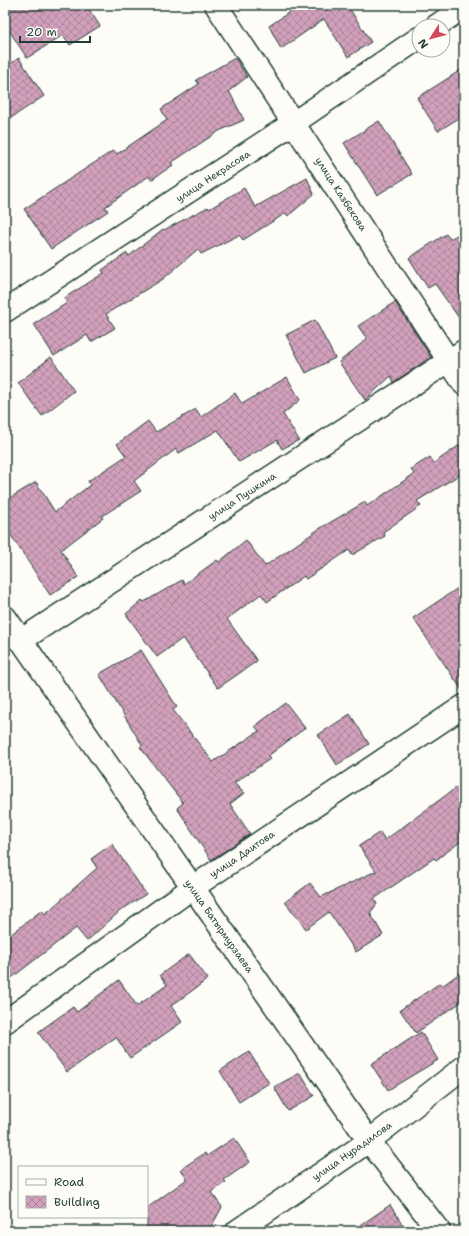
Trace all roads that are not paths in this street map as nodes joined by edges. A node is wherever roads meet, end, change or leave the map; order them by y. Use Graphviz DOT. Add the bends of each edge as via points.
graph roads {
  1 [pos="216,5"];
  2 [pos="464,7"];
  3 [pos="448,18"];
  4 [pos="411,43"];
  5 [pos="295,122"];
  6 [pos="5,311"];
  7 [pos="456,356"];
  8 [pos="464,384"];
  9 [pos="5,617"];
  10 [pos="20,641"];
  11 [pos="464,706"];
  12 [pos="192,888"];
  13 [pos="5,1022"];
  14 [pos="464,1067"];
  15 [pos="369,1141"];
  16 [pos="237,1231"];
  17 [pos="440,1231"];
  1 -- 5 [label="street, улица Казбекова"];
  2 -- 3 [label="street"];
  4 -- 5 [label="street, улица Некрасова"];
  5 -- 6 [label="street, улица Некрасова"];
  5 -- 7 [label="street, улица Казбекова"];
  7 -- 8 [label="street, улица Казбекова"];
  7 -- 10 [label="street, улица Пушкина"];
  9 -- 10 [label="street, улица Батырмурзаева"];
  10 -- 12 [label="street, улица Батырмурзаева"];
  11 -- 12 [label="street, улица Даитова"];
  12 -- 13 [label="street, улица Даитова"];
  12 -- 15 [label="street, улица Батырмурзаева"];
  14 -- 15 [label="street, улица Нурадилова"];
  15 -- 16 [label="street, улица Нурадилова"];
  15 -- 17 [label="street, улица Батырмурзаева"];
}
